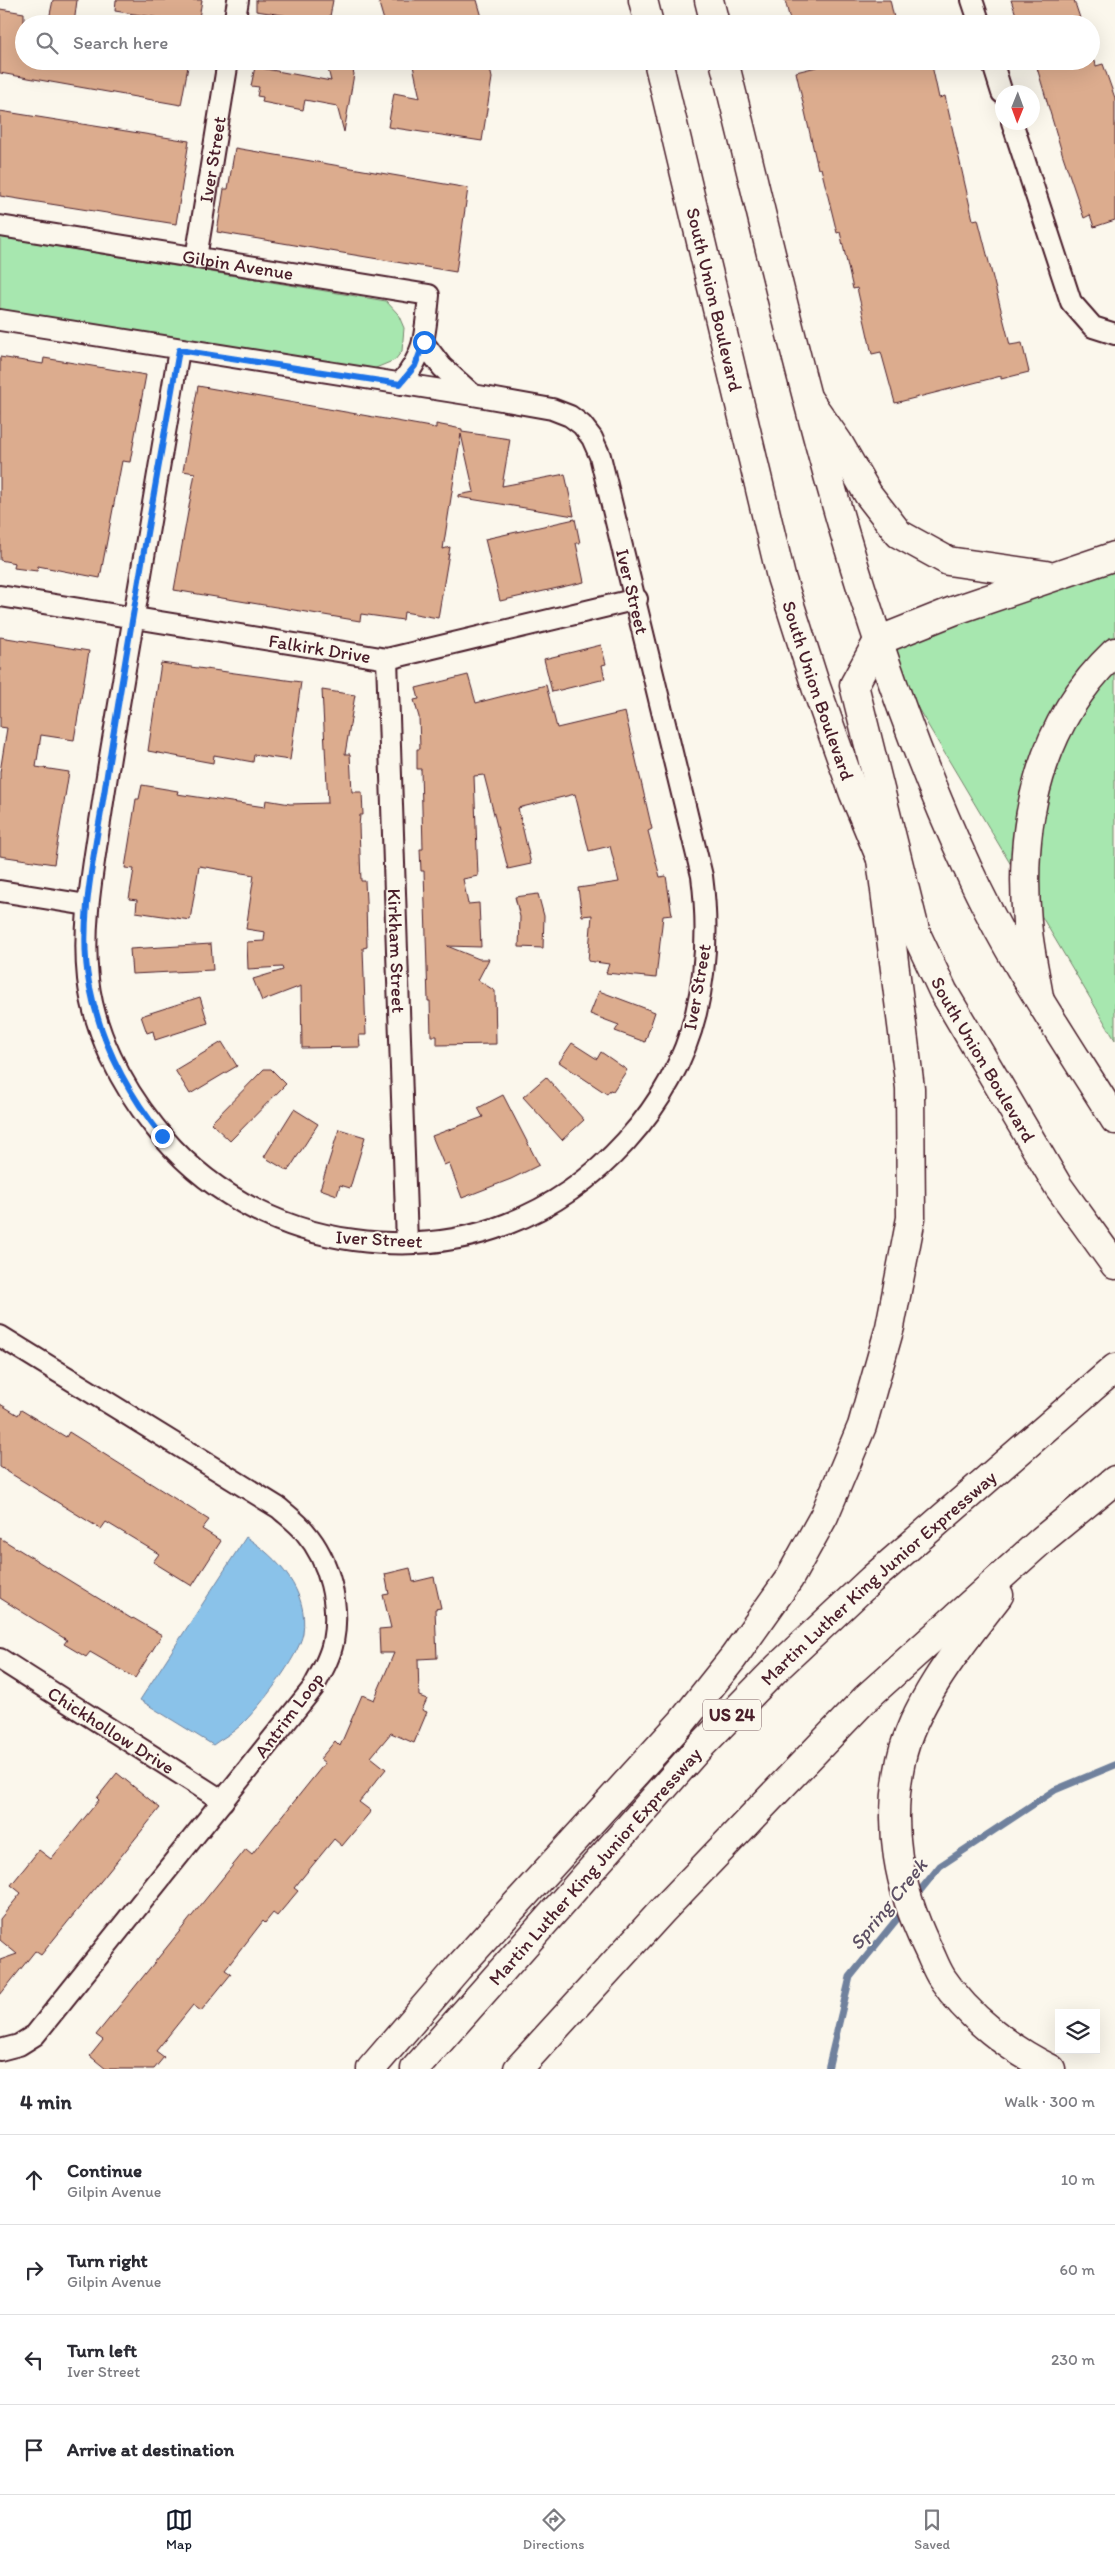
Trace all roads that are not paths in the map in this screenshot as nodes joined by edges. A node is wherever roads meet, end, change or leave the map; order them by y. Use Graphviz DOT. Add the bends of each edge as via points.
graph roads {
  1 [pos="238,0"];
  2 [pos="643,0"];
  3 [pos="709,0"];
  4 [pos="972,0"];
  5 [pos="236,15"];
  6 [pos="647,15"];
  7 [pos="713,15"];
  8 [pos="977,15"];
  9 [pos="227,70"];
  10 [pos="660,70"];
  11 [pos="726,70"];
  12 [pos="995,70"];
  13 [pos="1000,85"];
  14 [pos="1015,130"];
  15 [pos="0,226"];
  16 [pos="196,258"];
  17 [pos="0,320"];
  18 [pos="1115,334"];
  19 [pos="424,342"];
  20 [pos="179,350"];
  21 [pos="400,384"];
  22 [pos="473,395"];
  23 [pos="808,399"];
  24 [pos="1115,556"];
  25 [pos="1055,576"];
  26 [pos="0,596"];
  27 [pos="637,599"];
  28 [pos="134,617"];
  29 [pos="878,641"];
  30 [pos="1115,652"];
  31 [pos="387,658"];
  32 [pos="881,859"];
  33 [pos="0,891"];
  34 [pos="87,905"];
  35 [pos="915,930"];
  36 [pos="1039,997"];
  37 [pos="1115,1120"];
  38 [pos="407,1243"];
  39 [pos="1115,1265"];
  40 [pos="0,1336"];
  41 [pos="1115,1368"];
  42 [pos="1115,1480"];
  43 [pos="1042,1540"];
  44 [pos="0,1659"];
  45 [pos="223,1800"];
  46 [pos="0,2050"];
  47 [pos="371,2069"];
  48 [pos="415,2069"];
  49 [pos="518,2069"];
  50 [pos="1052,2069"];
  1 -- 5 [label="street"];
  2 -- 6 [label="main road"];
  3 -- 7 [label="main road"];
  4 -- 8 [label="street"];
  9 -- 16 [label="street, Iver Street"];
  10 -- 32 [label="main road, South Union Boulevard" via="780,577 854,794"];
  11 -- 23 [label="main road"];
  12 -- 13 [label="street"];
  14 -- 18 [label="street" via="1071,302 1093,327"];
  15 -- 16 [label="street, Gilpin Avenue"];
  16 -- 19 [label="street, Gilpin Avenue" via="430,295"];
  17 -- 20 [label="street"];
  19 -- 21 [label="street, Gilpin Avenue" via="415,366"];
  19 -- 22 [label="street" via="442,367"];
  20 -- 21 [label="street"];
  20 -- 28 [label="street, Iver Street"];
  21 -- 22 [label="street"];
  22 -- 27 [label="street, Iver Street" via="552,409 582,425 600,456"];
  23 -- 25 [label="main road" via="868,494 899,534 948,561"];
  23 -- 29 [label="main road"];
  24 -- 25 [label="main road"];
  25 -- 29 [label="main road"];
  26 -- 28 [label="street, Falkirk Drive"];
  27 -- 31 [label="street, Falkirk Drive"];
  27 -- 38 [label="street, Iver Street" via="702,876 706,912 707,945 703,977 696,1016 685,1047 652,1109 626,1142 567,1191 540,1209 508,1224 442,1241"];
  28 -- 31 [label="street, Falkirk Drive"];
  28 -- 34 [label="street, Iver Street"];
  29 -- 35 [label="main road" via="854,685"];
  29 -- 36 [label="main road" via="907,724 967,868 996,928"];
  30 -- 36 [label="main road" via="1098,668 1065,715 1041,767 1032,800 1026,838 1027,923"];
  31 -- 38 [label="street, Kirkham Street"];
  32 -- 35 [label="main road, South Union Boulevard"];
  32 -- 47 [label="main road" via="910,1088 911,1218 890,1327 868,1408 828,1507 789,1579 682,1722 458,1968"];
  33 -- 34 [label="street"];
  34 -- 38 [label="street, Iver Street" via="88,982 96,1014 109,1052 124,1081 162,1136 187,1162 239,1202 272,1218 332,1237"];
  35 -- 39 [label="main road, South Union Boulevard" via="943,990 1058,1186"];
  36 -- 37 [label="main road"];
  40 -- 45 [label="street, Antrim Loop" via="279,1508 305,1532 321,1556 332,1587 336,1612 333,1642 326,1665 313,1688"];
  41 -- 48 [label="main road, Martin Luther King Junior Expressway / US 24" via="872,1578 778,1667 697,1750"];
  42 -- 43 [label="main road"];
  43 -- 49 [label="main road" via="866,1698 662,1911"];
  43 -- 50 [label="main road" via="935,1683 902,1760 896,1806 898,1864 904,1891 942,1977 986,2026 1018,2051"];
  44 -- 45 [label="street, Chickhollow Drive"];
  45 -- 46 [label="street, Antrim Loop" via="35,2035 19,2045"];
}
